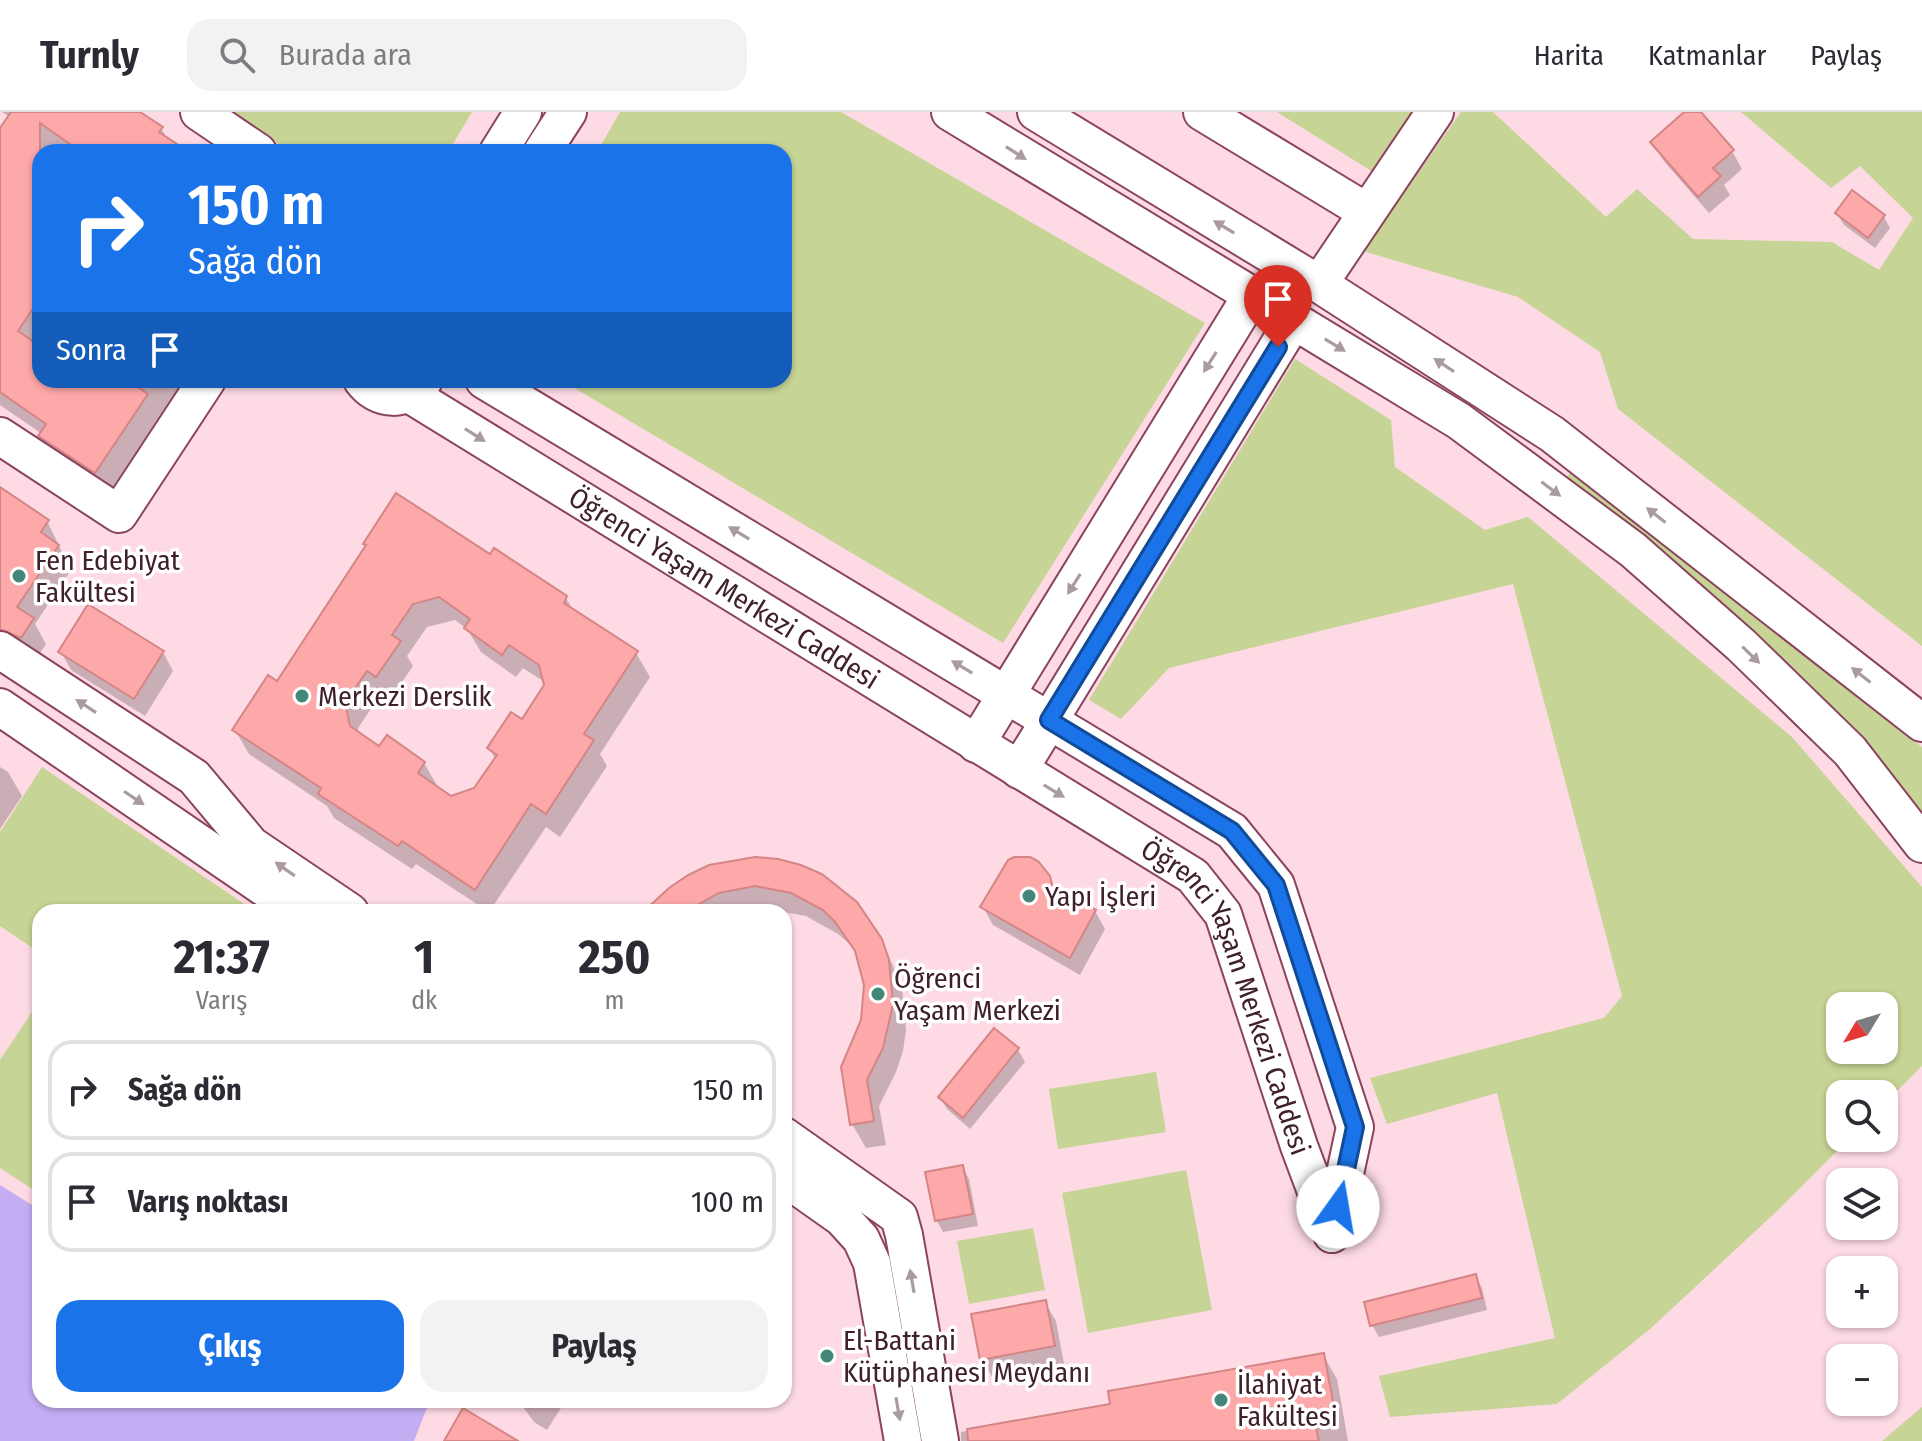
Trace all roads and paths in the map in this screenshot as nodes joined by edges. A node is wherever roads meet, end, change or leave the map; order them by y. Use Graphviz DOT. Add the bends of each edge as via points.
graph roads {
  1 [pos="199,112"];
  2 [pos="523,112"];
  3 [pos="568,112"];
  4 [pos="950,112"];
  5 [pos="1036,112"];
  6 [pos="1202,112"];
  7 [pos="1435,112"];
  8 [pos="246,144"];
  9 [pos="503,144"];
  10 [pos="547,144"];
  11 [pos="1367,212"];
  12 [pos="1319,284"];
  13 [pos="1251,296"];
  14 [pos="1294,320"];
  15 [pos="202,388"];
  16 [pos="369,388"];
  17 [pos="414,388"];
  18 [pos="418,388"];
  19 [pos="497,388"];
  20 [pos="0,436"];
  21 [pos="0,650"];
  22 [pos="1007,694"];
  23 [pos="0,707"];
  24 [pos="1049,720"];
  25 [pos="1922,723"];
  26 [pos="976,744"];
  27 [pos="1019,770"];
  28 [pos="1922,844"];
  29 [pos="288,904"];
  30 [pos="338,904"];
  31 [pos="792,1142"];
  32 [pos="792,1183"];
  33 [pos="903,1441"];
  34 [pos="940,1441"];
  1 -- 8 [label="street"];
  2 -- 9 [label="street"];
  3 -- 10 [label="street"];
  4 -- 13 [label="street, one-way"];
  12 -- 5 [label="street, one-way"];
  6 -- 11 [label="street"];
  7 -- 11 [label="street"];
  11 -- 12 [label="street"];
  25 -- 12 [label="street, one-way" via="1552,434"];
  13 -- 14 [label="street"];
  13 -- 22 [label="street, one-way"];
  14 -- 24 [label="street"];
  14 -- 28 [label="street, one-way" via="1459,421 1633,550 1850,751"];
  15 -- 20 [label="street" via="119,514"];
  16 -- 17 [label="street" via="397,398"];
  18 -- 26 [label="street, Öğrenci Yaşam Merkezi Caddesi, one-way"];
  22 -- 19 [label="street, Öğrenci Yaşam Merkezi Caddesi, one-way"];
  30 -- 21 [label="street, one-way" via="251,845 194,777"];
  22 -- 24 [label="street, Öğrenci Yaşam Merkezi Caddesi"];
  22 -- 26 [label="street"];
  23 -- 29 [label="street, one-way"];
  24 -- 27 [label="street"];
  27 -- 24 [label="street, Öğrenci Yaşam Merkezi Caddesi, one-way" via="1193,876 1223,914 1332,1234 1355,1127 1276,885 1232,831"];
  26 -- 27 [label="street, Öğrenci Yaşam Merkezi Caddesi"];
  34 -- 31 [label="street, one-way" via="899,1217"];
  32 -- 33 [label="street, one-way" via="842,1218 861,1239 872,1263"];
}
